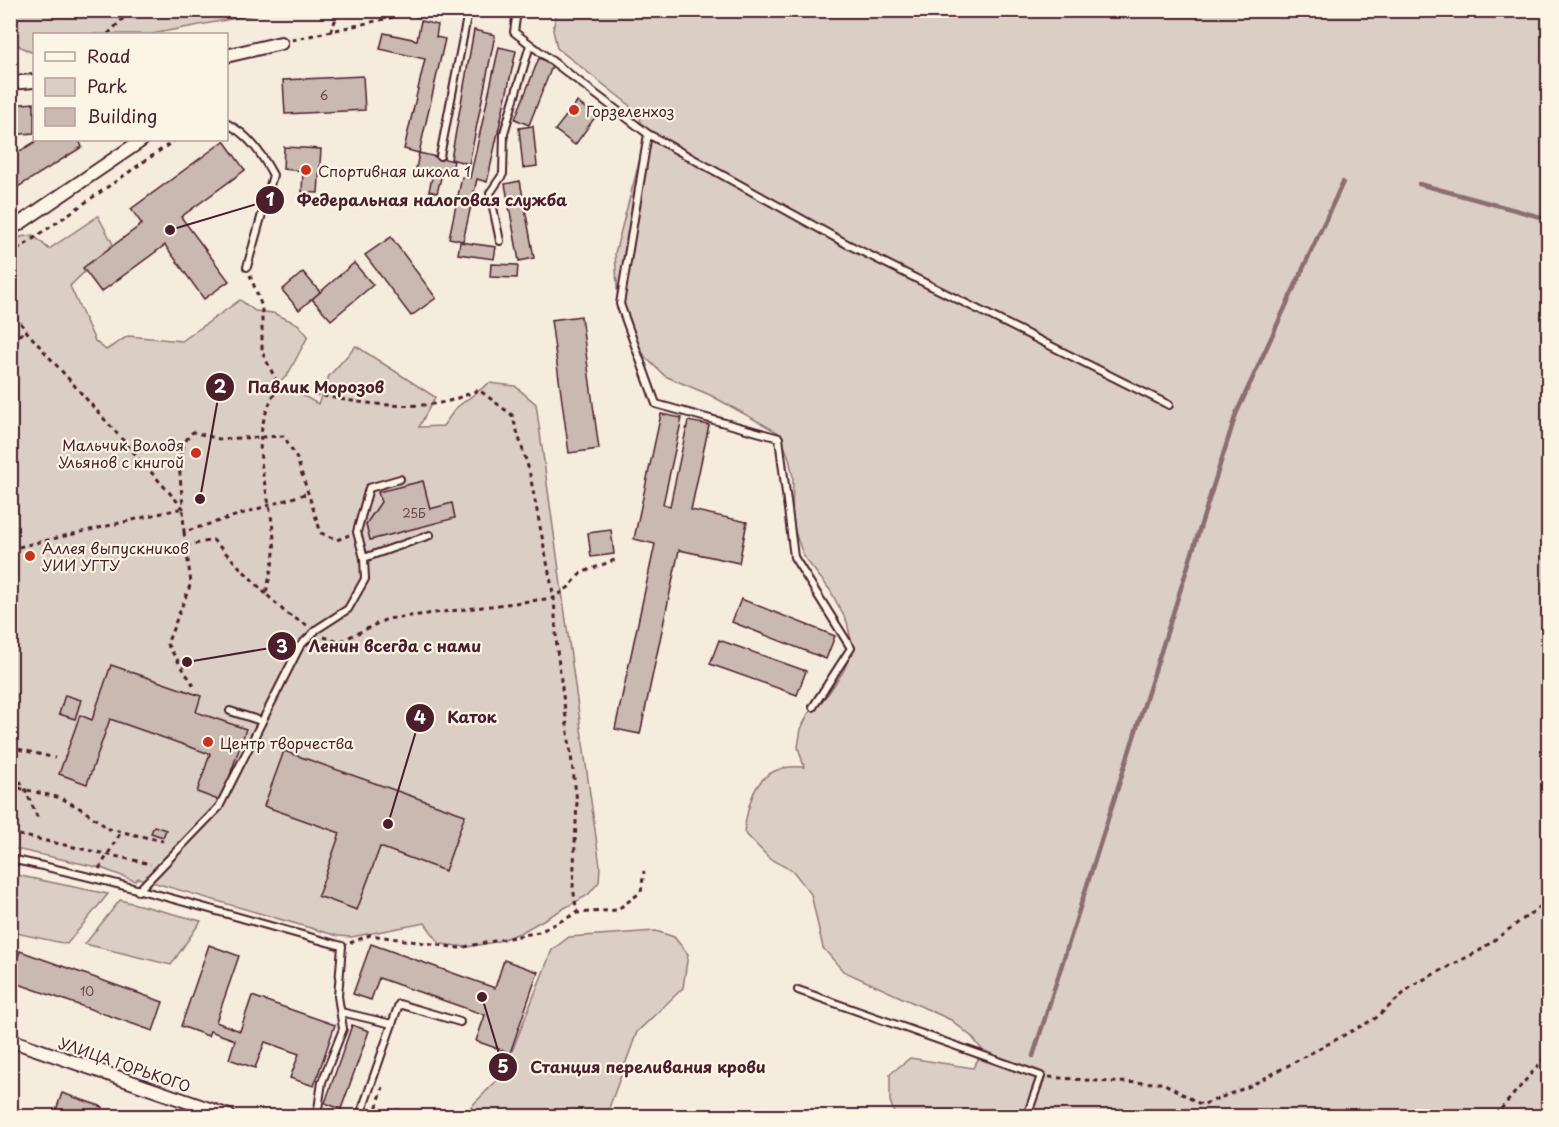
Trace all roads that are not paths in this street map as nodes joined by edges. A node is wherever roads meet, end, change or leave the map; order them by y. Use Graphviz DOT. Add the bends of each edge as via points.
graph roads {
  1 [pos="517,11"];
  2 [pos="467,17"];
  3 [pos="281,43"];
  4 [pos="530,45"];
  5 [pos="228,56"];
  6 [pos="33,81"];
  7 [pos="10,83"];
  8 [pos="228,124"];
  9 [pos="648,134"];
  10 [pos="140,141"];
  11 [pos="440,156"];
  12 [pos="13,223"];
  13 [pos="500,241"];
  14 [pos="247,267"];
  15 [pos="1169,405"];
  16 [pos="400,479"];
  17 [pos="430,535"];
  18 [pos="364,558"];
  19 [pos="813,707"];
  20 [pos="230,711"];
  21 [pos="261,721"];
  22 [pos="10,858"];
  23 [pos="138,891"];
  24 [pos="798,990"];
  25 [pos="341,1012"];
  26 [pos="460,1022"];
  27 [pos="392,1024"];
  28 [pos="10,1040"];
  29 [pos="221,1115"];
  30 [pos="317,1116"];
  31 [pos="360,1116"];
  32 [pos="1027,1116"];
  1 -- 4 [label="lane" via="514,32"];
  2 -- 11 [label="lane"];
  3 -- 5 [label="street"];
  4 -- 9 [label="lane"];
  4 -- 13 [label="lane" via="504,133 503,174 490,193"];
  6 -- 7 [label="street"];
  8 -- 14 [label="lane" via="260,150 273,175"];
  9 -- 15 [label="lane" via="847,244"];
  9 -- 19 [label="lane" via="620,304 656,404 779,438 794,556 851,648"];
  10 -- 12 [label="street"];
  16 -- 18 [label="lane" via="369,488 357,532"];
  17 -- 18 [label="lane"];
  18 -- 21 [label="lane" via="365,579 348,609 316,629 300,646"];
  20 -- 21 [label="lane"];
  21 -- 23 [label="lane" via="219,807"];
  22 -- 23 [label="lane" via="95,876"];
  23 -- 25 [label="lane" via="342,946 338,996"];
  24 -- 32 [label="lane" via="1041,1076"];
  25 -- 27 [label="lane"];
  25 -- 30 [label="lane" via="343,1029 322,1082"];
  26 -- 27 [label="lane" via="399,1004"];
  27 -- 31 [label="lane"];
  28 -- 29 [label="street, УЛИЦА ГОРЬКОГО"];
}
